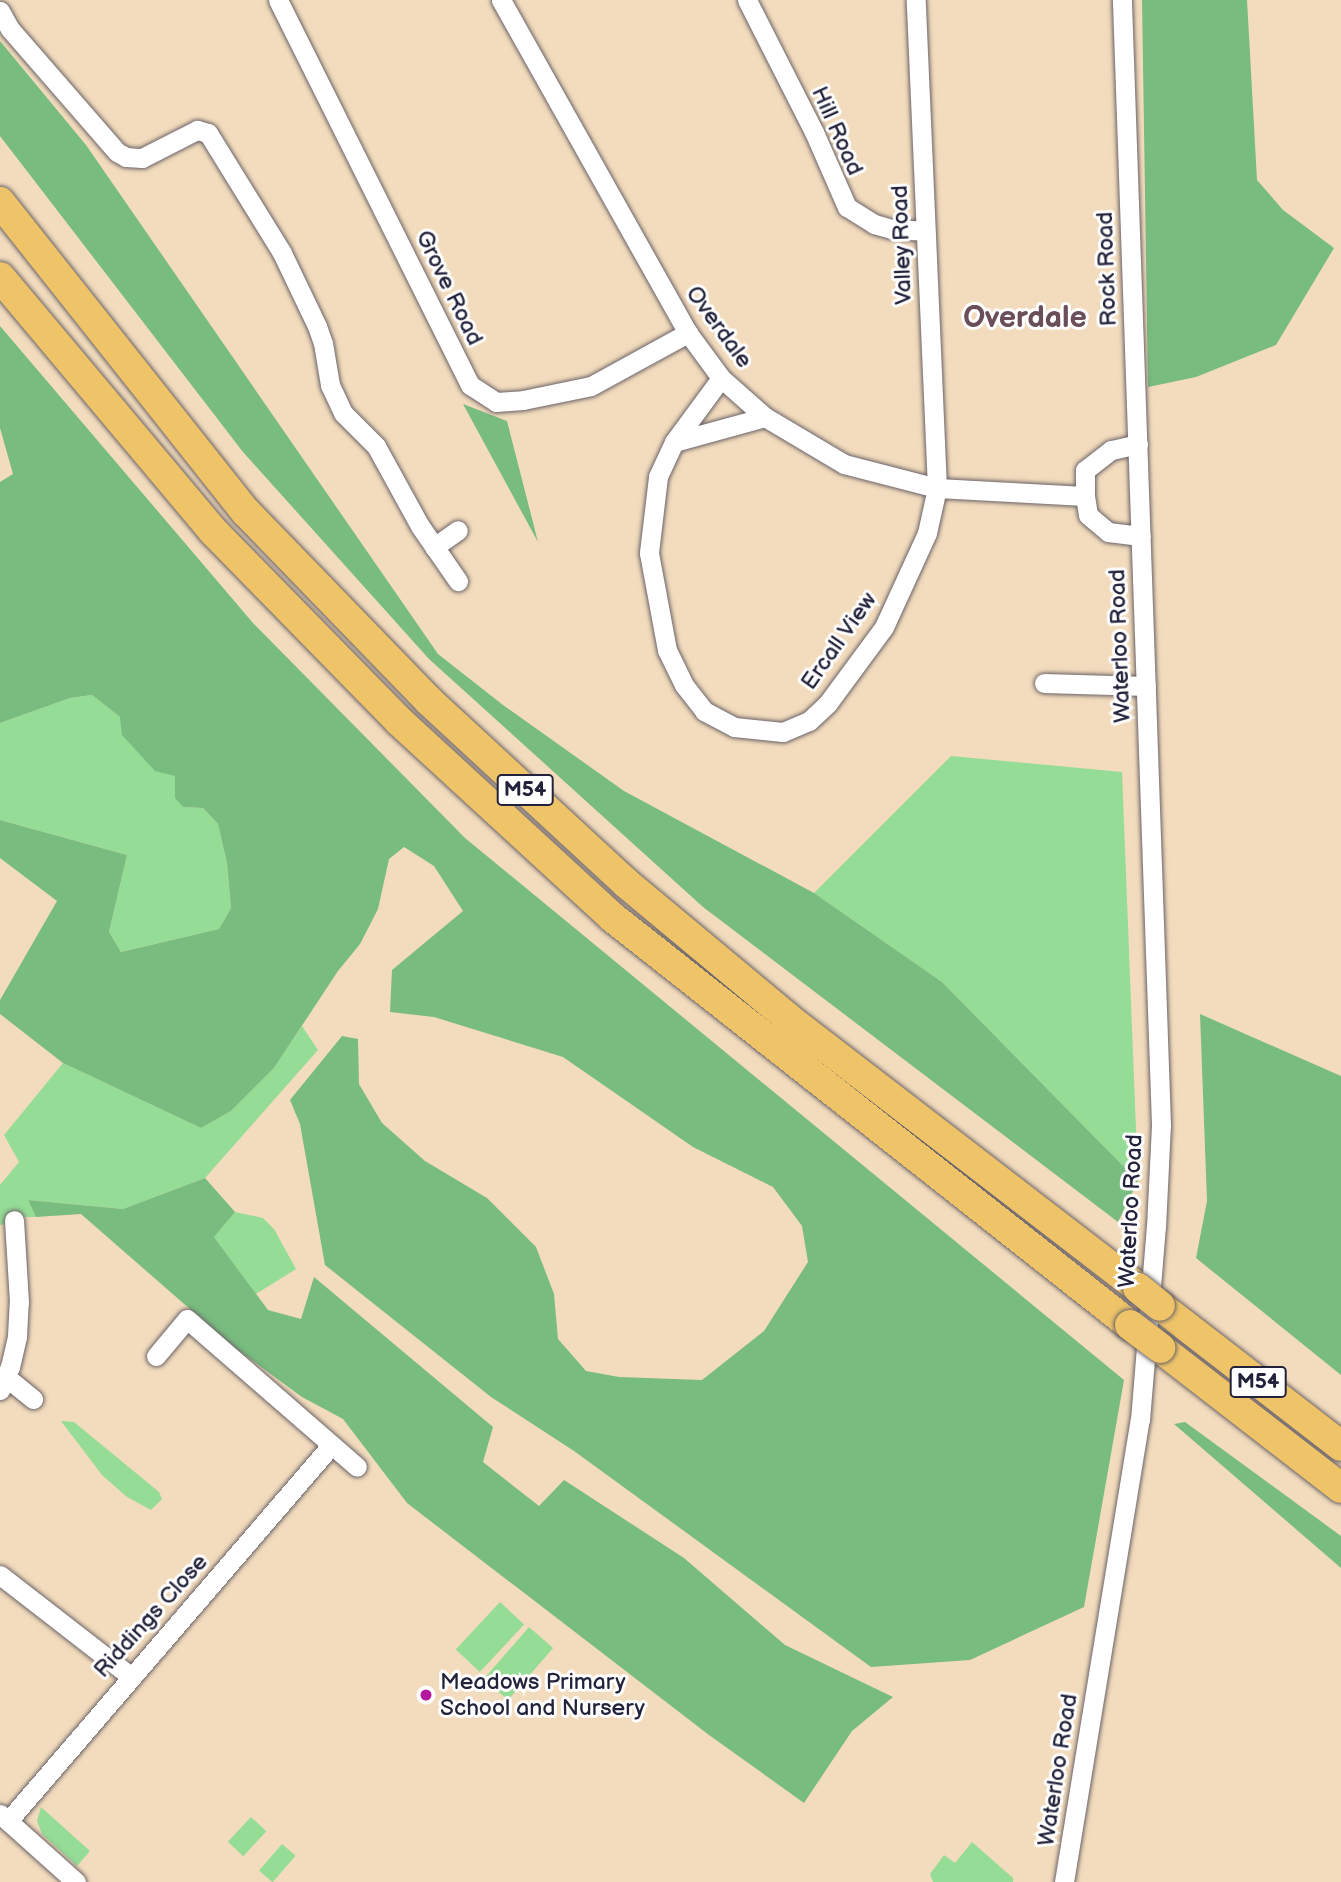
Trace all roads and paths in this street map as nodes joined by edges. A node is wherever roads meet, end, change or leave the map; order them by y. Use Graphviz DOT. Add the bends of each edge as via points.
graph roads {
  1 [pos="278,0"];
  2 [pos="501,0"];
  3 [pos="747,0"];
  4 [pos="916,0"];
  5 [pos="1122,0"];
  6 [pos="0,11"];
  7 [pos="0,202"];
  8 [pos="925,231"];
  9 [pos="0,277"];
  10 [pos="688,333"];
  11 [pos="721,378"];
  12 [pos="765,417"];
  13 [pos="674,442"];
  14 [pos="1138,444"];
  15 [pos="937,488"];
  16 [pos="1084,496"];
  17 [pos="458,530"];
  18 [pos="1141,536"];
  19 [pos="435,547"];
  20 [pos="458,581"];
  21 [pos="1044,684"];
  22 [pos="1146,686"];
  23 [pos="14,1220"];
  24 [pos="1158,1304"];
  25 [pos="156,1356"];
  26 [pos="3,1384"];
  27 [pos="33,1399"];
  28 [pos="1341,1427"];
  29 [pos="331,1445"];
  30 [pos="1341,1446"];
  31 [pos="357,1467"];
  32 [pos="1341,1490"];
  33 [pos="0,1574"];
  34 [pos="130,1676"];
  35 [pos="4,1817"];
  36 [pos="76,1882"];
  37 [pos="1064,1882"];
  1 -- 10 [label="street, Grove Road" via="470,385 496,402 591,386"];
  2 -- 10 [label="street, Overdale"];
  3 -- 8 [label="street, Hill Road" via="847,207 883,226"];
  4 -- 8 [label="street, Valley Road"];
  5 -- 14 [label="street, Rock Road"];
  6 -- 19 [label="street" via="10,29 117,152 142,158 197,130 208,133 282,253 317,326 330,385 343,413 376,446"];
  7 -- 24 [label="highway, M54" via="246,512 429,701 626,883 779,1010"];
  8 -- 15 [label="street, Valley Road"];
  9 -- 32 [label="highway, M54, bridge" via="213,531 409,730 612,917"];
  10 -- 11 [label="street, Overdale"];
  11 -- 12 [label="street, Overdale"];
  11 -- 13 [label="street, Ercall View"];
  12 -- 13 [label="street"];
  12 -- 15 [label="street, Overdale" via="844,464"];
  13 -- 15 [label="street, Ercall View" via="658,477 649,553 667,650 684,685 704,711 734,727 759,732 783,732 809,721 828,703 884,627 927,533"];
  14 -- 16 [label="street" via="1111,450 1085,470"];
  14 -- 18 [label="street, Rock Road"];
  15 -- 16 [label="street, Overdale"];
  16 -- 18 [label="street" via="1088,515 1108,533"];
  17 -- 19 [label="street"];
  18 -- 22 [label="street, Waterloo Road"];
  19 -- 20 [label="street"];
  21 -- 22 [label="street"];
  22 -- 37 [label="street, Waterloo Road" via="1161,1125 1156,1227 1140,1420"];
  23 -- 26 [label="street" via="19,1302 16,1336"];
  24 -- 28 [label="highway, M54"];
  24 -- 30 [label="highway, M54"];
  25 -- 29 [label="street" via="187,1319"];
  26 -- 27 [label="street"];
  29 -- 31 [label="street"];
  29 -- 34 [label="street, Riddings Close"];
  33 -- 34 [label="street"];
  34 -- 35 [label="street, Riddings Close"];
  35 -- 36 [label="street"];
}
